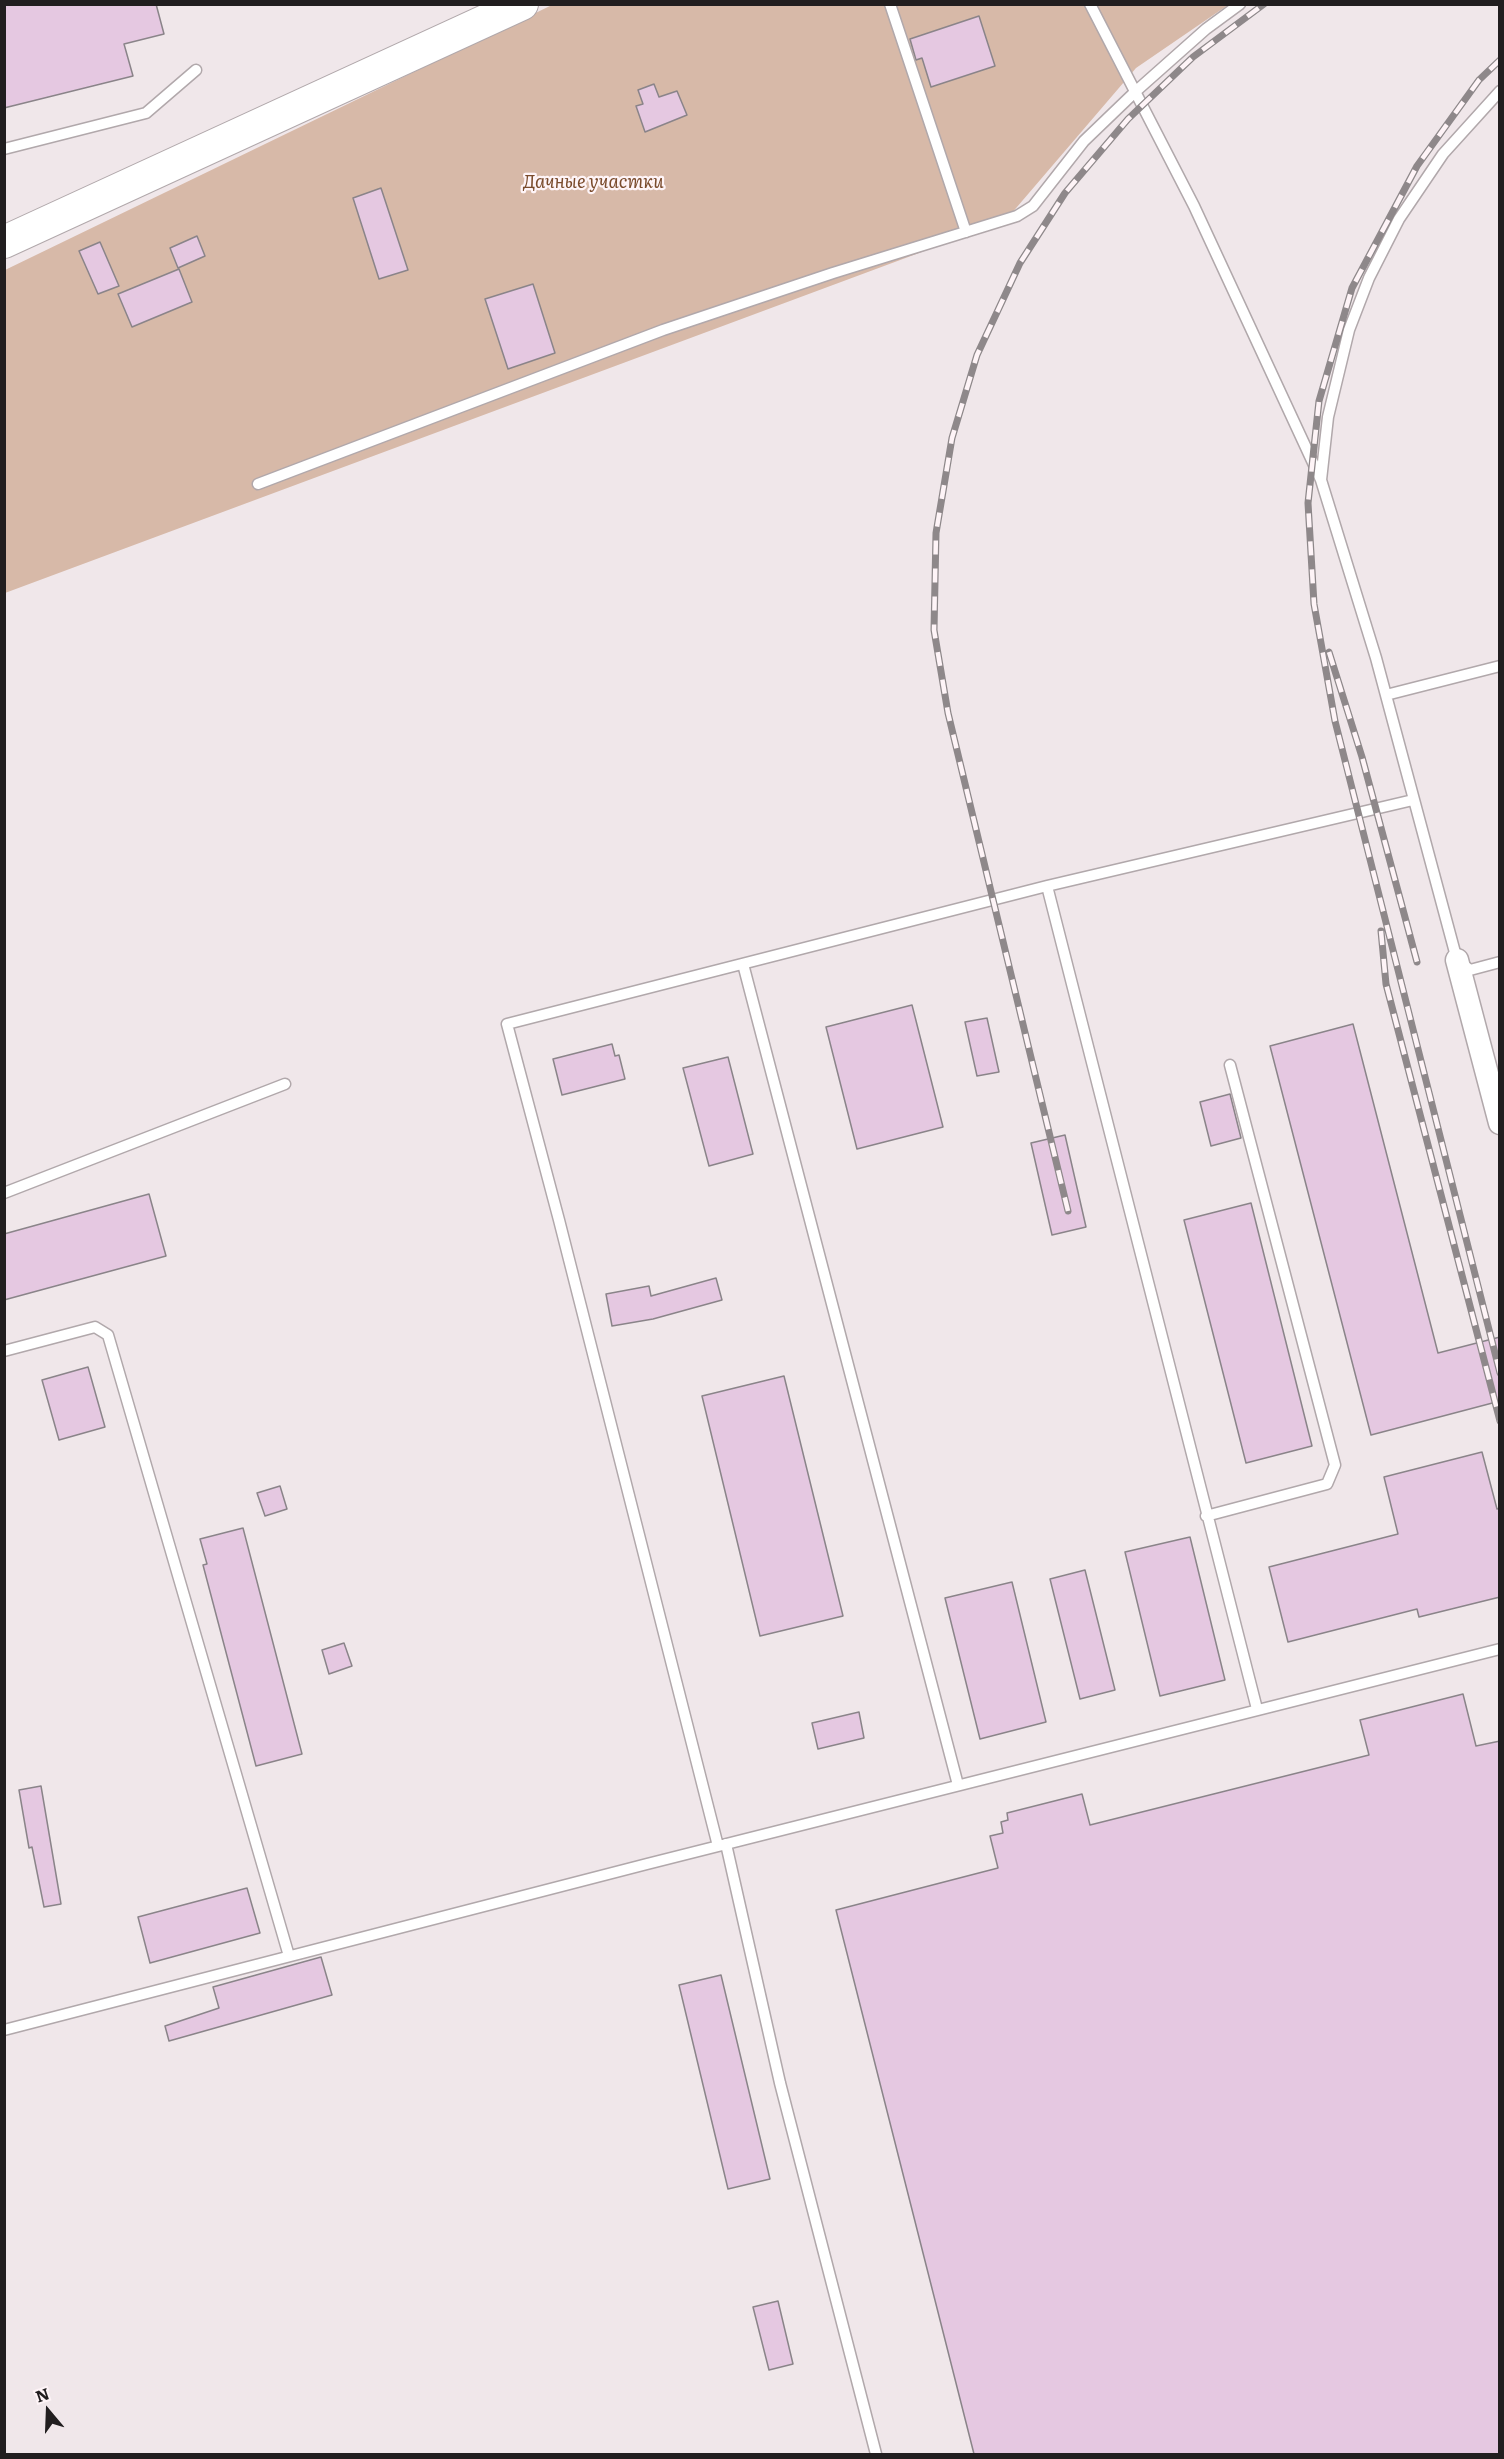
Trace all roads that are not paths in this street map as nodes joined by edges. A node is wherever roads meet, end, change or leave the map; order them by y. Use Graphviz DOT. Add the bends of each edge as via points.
graph roads {
  1 [pos="522,4"];
  2 [pos="890,4"];
  3 [pos="1090,4"];
  4 [pos="1240,4"];
  5 [pos="196,70"];
  6 [pos="1500,91"];
  7 [pos="1135,92"];
  8 [pos="4,149"];
  9 [pos="966,232"];
  10 [pos="4,243"];
  11 [pos="1321,480"];
  12 [pos="258,484"];
  13 [pos="1500,666"];
  14 [pos="1386,695"];
  15 [pos="1413,800"];
  16 [pos="1047,886"];
  17 [pos="1457,960"];
  18 [pos="1500,962"];
  19 [pos="744,964"];
  20 [pos="1230,1065"];
  21 [pos="285,1084"];
  22 [pos="1500,1123"];
  23 [pos="4,1193"];
  24 [pos="4,1351"];
  25 [pos="1206,1516"];
  26 [pos="1500,1648"];
  27 [pos="1257,1709"];
  28 [pos="958,1785"];
  29 [pos="722,1845"];
  30 [pos="290,1956"];
  31 [pos="4,2030"];
  32 [pos="876,2454"];
  1 -- 10 [label="main road"];
  2 -- 9 [label="lane"];
  3 -- 7 [label="lane"];
  4 -- 7 [label="lane"];
  5 -- 8 [label="lane" via="146,113"];
  6 -- 11 [label="lane" via="1443,154 1399,219 1369,278 1349,330 1330,406"];
  7 -- 9 [label="lane" via="1084,141 1033,206 1017,216"];
  7 -- 11 [label="lane" via="1194,206"];
  9 -- 12 [label="lane" via="663,330"];
  11 -- 14 [label="lane"];
  13 -- 14 [label="lane"];
  14 -- 15 [label="lane"];
  15 -- 16 [label="lane"];
  15 -- 17 [label="lane"];
  16 -- 19 [label="lane"];
  16 -- 25 [label="lane"];
  17 -- 18 [label="lane" via="1470,970"];
  17 -- 22 [label="street"];
  19 -- 28 [label="lane"];
  19 -- 29 [label="lane" via="507,1024"];
  20 -- 25 [label="lane" via="1335,1465 1326,1484"];
  21 -- 23 [label="lane"];
  24 -- 30 [label="lane" via="95,1327 108,1335"];
  25 -- 27 [label="lane"];
  26 -- 27 [label="lane"];
  27 -- 28 [label="lane"];
  28 -- 29 [label="lane"];
  29 -- 30 [label="lane"];
  29 -- 32 [label="lane"];
  30 -- 31 [label="lane"];
}
